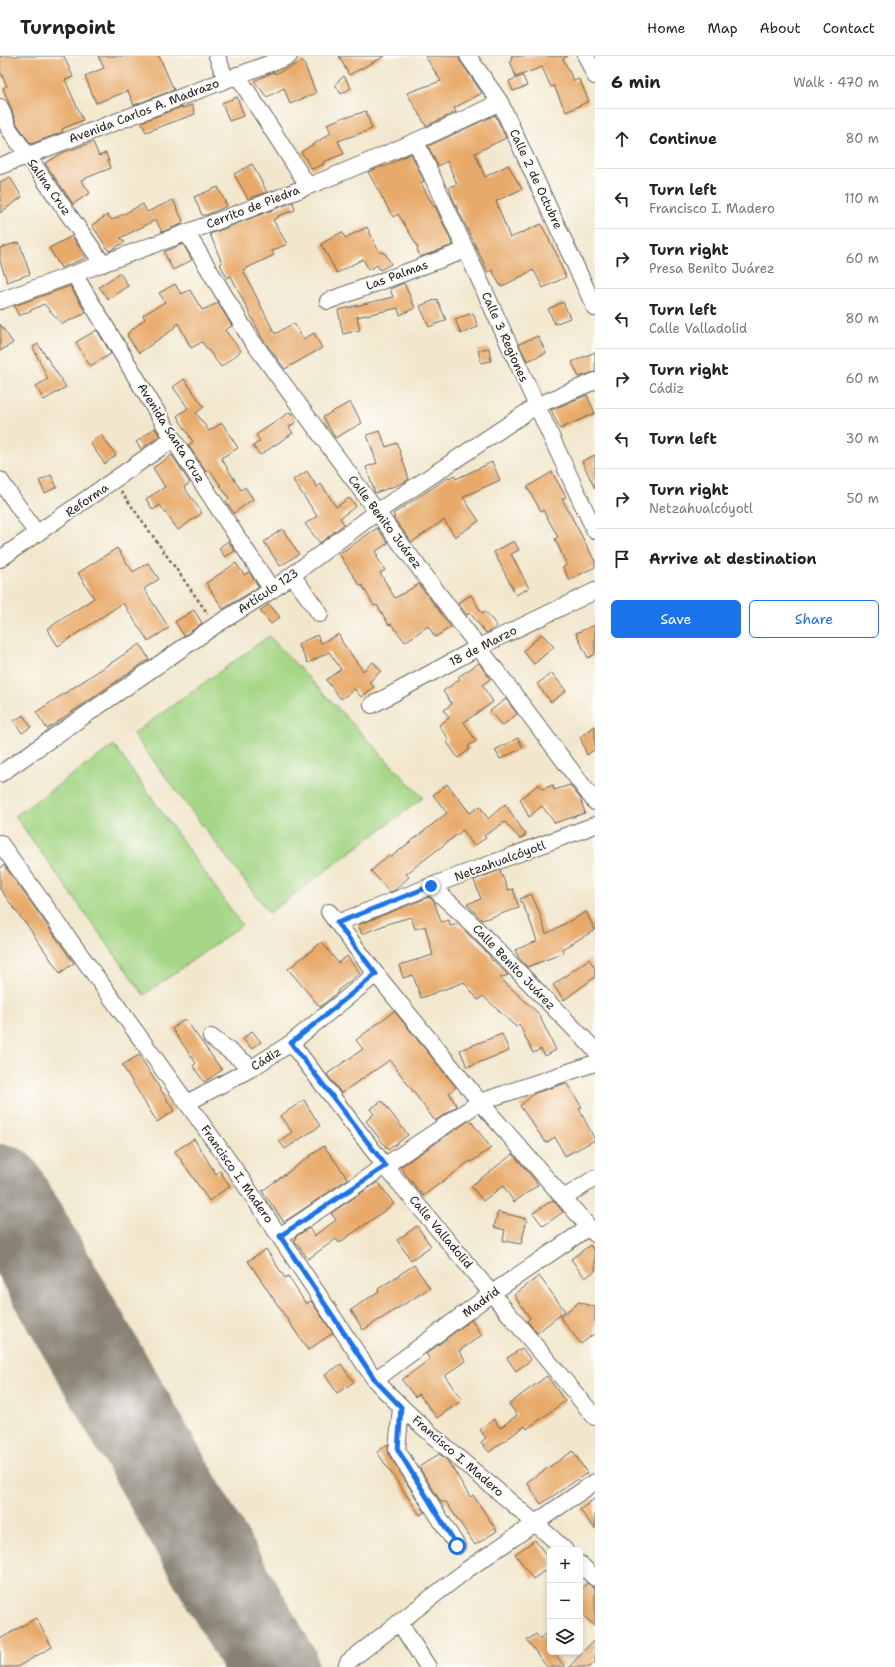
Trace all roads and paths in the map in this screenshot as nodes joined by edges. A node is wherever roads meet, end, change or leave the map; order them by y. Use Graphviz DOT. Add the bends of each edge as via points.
graph roads {
  1 [pos="217,56"];
  2 [pos="289,56"];
  3 [pos="468,56"];
  4 [pos="586,56"];
  5 [pos="595,76"];
  6 [pos="232,78"];
  7 [pos="500,102"];
  8 [pos="0,107"];
  9 [pos="416,142"];
  10 [pos="27,156"];
  11 [pos="0,166"];
  12 [pos="308,186"];
  13 [pos="187,233"];
  14 [pos="466,250"];
  15 [pos="103,264"];
  16 [pos="74,274"];
  17 [pos="0,301"];
  18 [pos="328,301"];
  19 [pos="595,308"];
  20 [pos="595,381"];
  21 [pos="536,406"];
  22 [pos="173,439"];
  23 [pos="0,480"];
  24 [pos="114,481"];
  25 [pos="377,512"];
  26 [pos="595,531"];
  27 [pos="37,534"];
  28 [pos="0,559"];
  29 [pos="292,575"];
  30 [pos="272,590"];
  31 [pos="595,591"];
  32 [pos="320,614"];
  33 [pos="216,626"];
  34 [pos="480,647"];
  35 [pos="372,704"];
  36 [pos="0,774"];
  37 [pos="595,802"];
  38 [pos="595,825"];
  39 [pos="0,843"];
  40 [pos="431,886"];
  41 [pos="376,974"];
  42 [pos="211,1037"];
  43 [pos="291,1043"];
  44 [pos="595,1050"];
  45 [pos="595,1063"];
  46 [pos="252,1068"];
  47 [pos="187,1102"];
  48 [pos="480,1102"];
  49 [pos="386,1166"];
  50 [pos="595,1178"];
  51 [pos="564,1198"];
  52 [pos="592,1231"];
  53 [pos="280,1236"];
  54 [pos="492,1293"];
  55 [pos="375,1380"];
  56 [pos="401,1407"];
  57 [pos="595,1417"];
  58 [pos="595,1482"];
  59 [pos="535,1522"];
  60 [pos="457,1546"];
  61 [pos="562,1547"];
  62 [pos="583,1567"];
  63 [pos="595,1578"];
  64 [pos="399,1622"];
  65 [pos="346,1667"];
  66 [pos="428,1667"];
  1 -- 6 [label="street"];
  2 -- 6 [label="street, Avenida Carlos A. Madrazo"];
  3 -- 7 [label="street, Calle 2 de Octubre"];
  4 -- 5 [label="street"];
  6 -- 10 [label="street, Avenida Carlos A. Madrazo"];
  6 -- 12 [label="street"];
  7 -- 9 [label="street, Cerrito de Piedra"];
  7 -- 19 [label="street, Calle 2 de Octubre"];
  8 -- 10 [label="street, Salina Cruz" via="9,129"];
  9 -- 12 [label="street, Cerrito de Piedra"];
  9 -- 14 [label="street, Calle 3 Regiones"];
  10 -- 11 [label="street, Avenida Carlos A. Madrazo"];
  10 -- 15 [label="street, Salina Cruz"];
  12 -- 13 [label="street, Cerrito de Piedra"];
  13 -- 15 [label="street, Cerrito de Piedra"];
  13 -- 25 [label="street, Calle Benito Juárez" via="250,338"];
  14 -- 18 [label="street, Las Palmas"];
  14 -- 21 [label="street, Calle 3 Regiones"];
  15 -- 16 [label="street, Cerrito de Piedra"];
  16 -- 17 [label="street, Cerrito de Piedra"];
  16 -- 22 [label="street, Avenida Santa Cruz"];
  20 -- 21 [label="street, Artículo 123"];
  21 -- 25 [label="street, Artículo 123"];
  21 -- 26 [label="street, Calle 3 Regiones"];
  22 -- 24 [label="street, Reforma"];
  22 -- 30 [label="street, Avenida Santa Cruz"];
  23 -- 27 [label="street"];
  24 -- 27 [label="street, Reforma"];
  24 -- 33 [label="path"];
  25 -- 29 [label="street, Artículo 123"];
  25 -- 34 [label="street, Calle Benito Juárez"];
  27 -- 28 [label="street, Reforma"];
  29 -- 30 [label="street, Artículo 123"];
  29 -- 32 [label="street"];
  30 -- 33 [label="street, Artículo 123"];
  31 -- 34 [label="street, 18 de Marzo"];
  33 -- 36 [label="street, Artículo 123"];
  34 -- 35 [label="street, 18 de Marzo"];
  34 -- 37 [label="street, Calle Benito Juárez"];
  38 -- 40 [label="street, Netzahualcóyotl"];
  39 -- 47 [label="street, Francisco I. Madero"];
  40 -- 41 [label="street, Netzahualcóyotl" via="333,918"];
  40 -- 44 [label="street, Calle Benito Juárez" via="463,915"];
  41 -- 43 [label="street, Cádiz"];
  41 -- 48 [label="street"];
  42 -- 46 [label="street"];
  43 -- 46 [label="street, Cádiz"];
  43 -- 49 [label="street, Calle Valladolid"];
  45 -- 48 [label="street"];
  46 -- 47 [label="street, Cádiz"];
  47 -- 53 [label="street, Francisco I. Madero"];
  48 -- 49 [label="street"];
  48 -- 51 [label="street"];
  49 -- 53 [label="street"];
  49 -- 54 [label="street, Calle Valladolid"];
  50 -- 51 [label="street"];
  51 -- 52 [label="street"];
  52 -- 54 [label="street, Madrid"];
  53 -- 55 [label="street, Francisco I. Madero"];
  54 -- 55 [label="street, Madrid"];
  54 -- 57 [label="street, Calle Valladolid"];
  55 -- 56 [label="street, Francisco I. Madero"];
  56 -- 59 [label="street, Francisco I. Madero"];
  56 -- 60 [label="street" via="398,1450"];
  58 -- 59 [label="street"];
  59 -- 61 [label="street, Francisco I. Madero"];
  59 -- 64 [label="street"];
  62 -- 63 [label="street"];
  64 -- 65 [label="street" via="348,1662"];
  64 -- 66 [label="street"];
}
